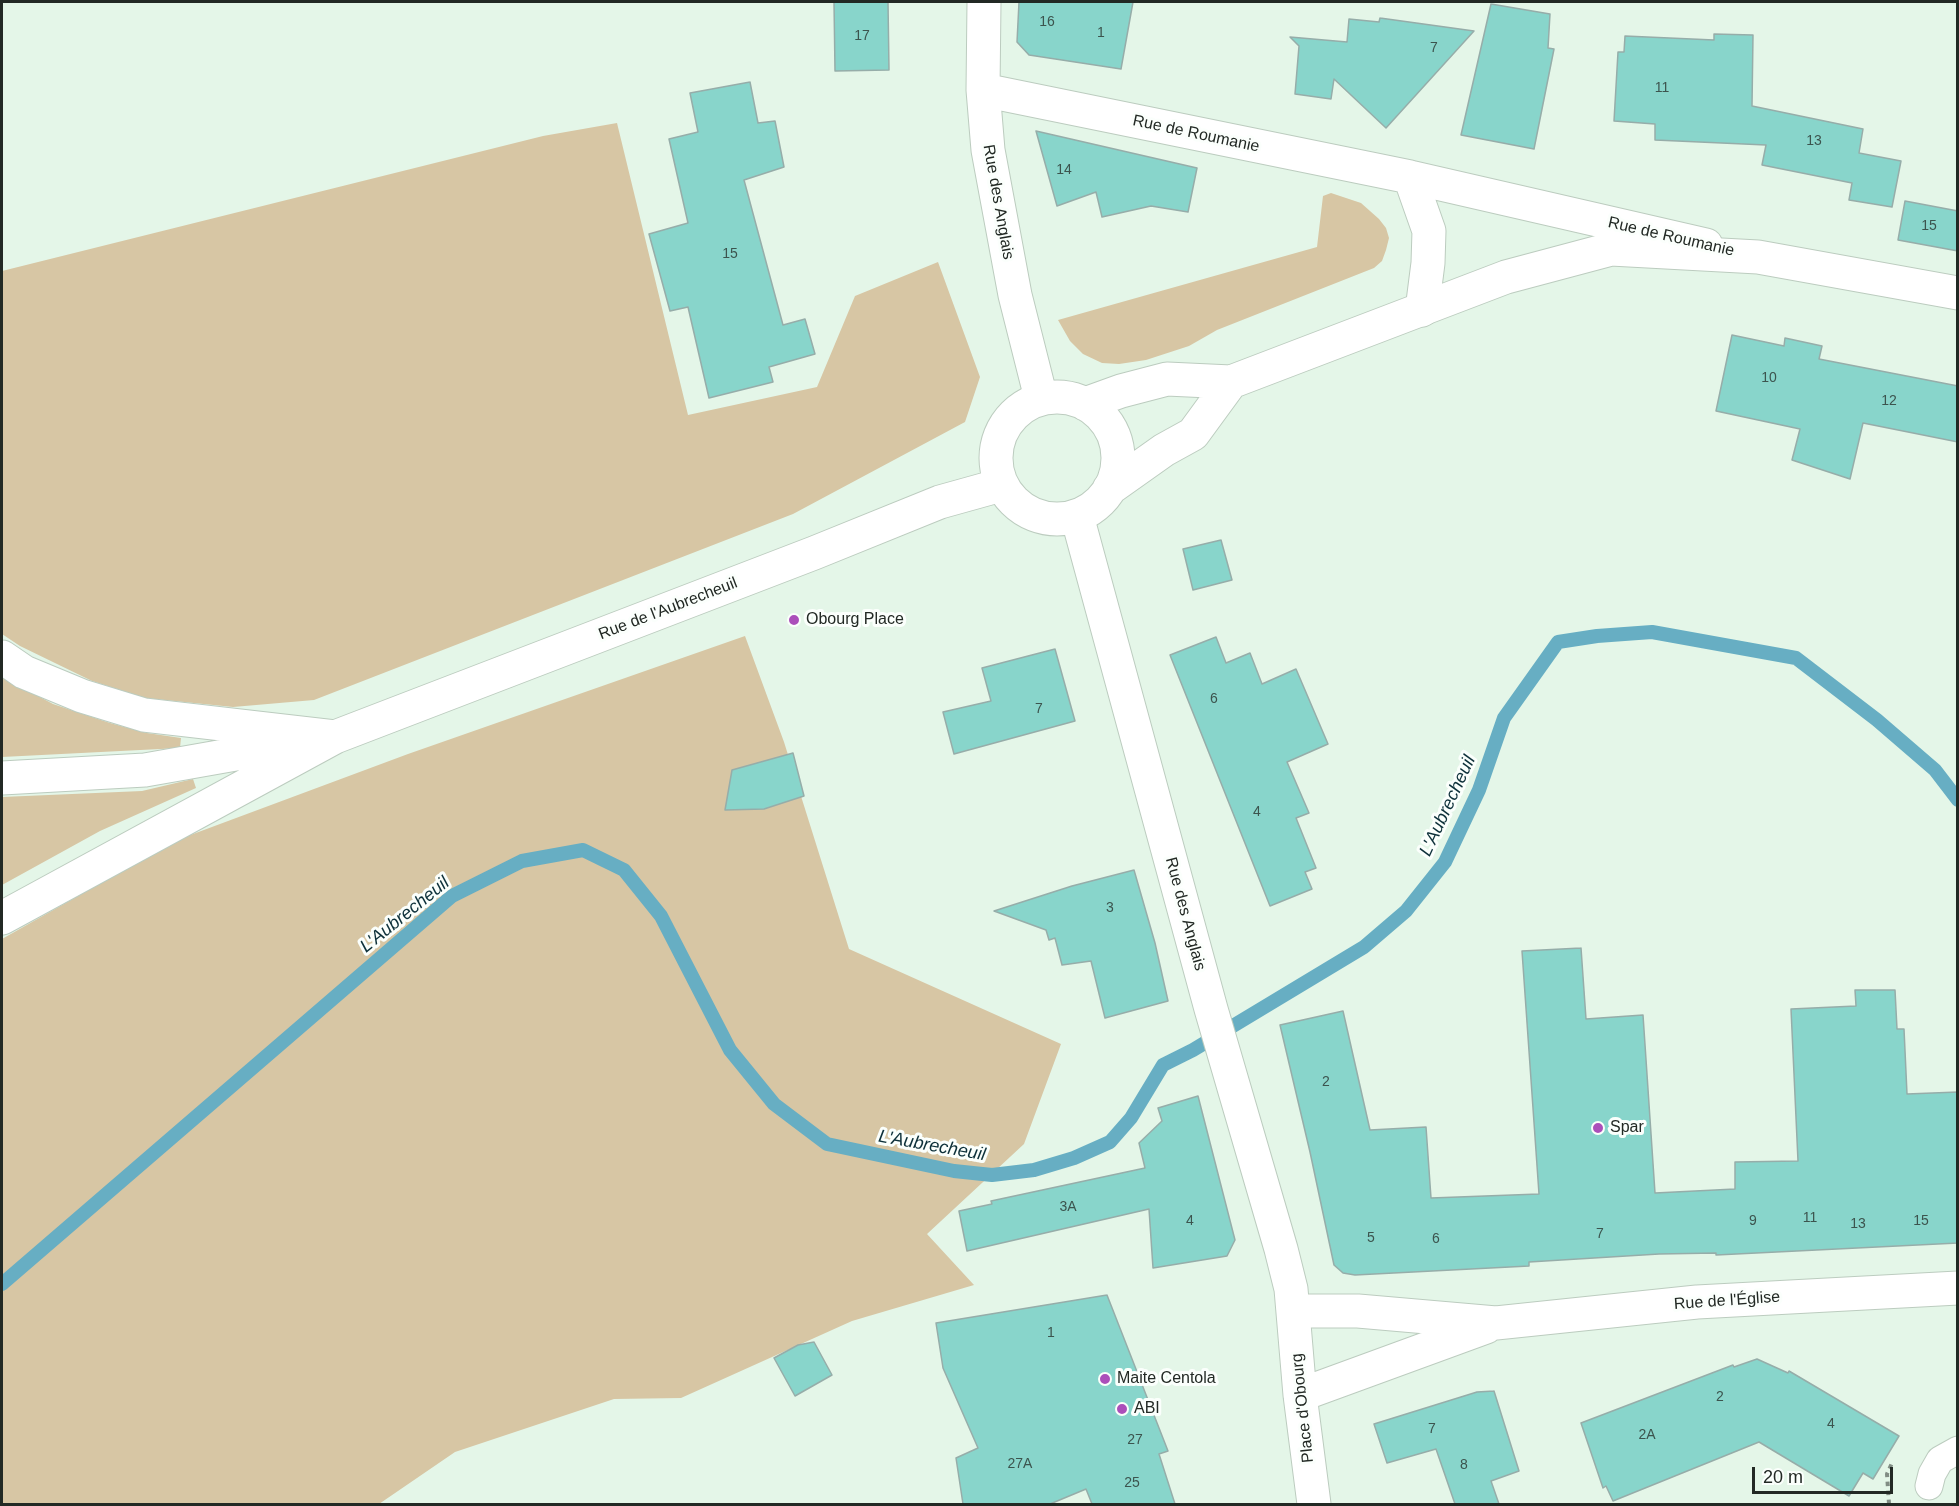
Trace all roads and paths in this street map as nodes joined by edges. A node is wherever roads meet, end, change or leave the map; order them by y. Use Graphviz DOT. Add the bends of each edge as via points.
graph roads {
  1 [pos="984,2"];
  2 [pos="983,90"];
  3 [pos="1410,177"];
  4 [pos="1758,257"];
  5 [pos="1958,293"];
  6 [pos="1422,309"];
  7 [pos="1231,382"];
  8 [pos="1041,398"];
  9 [pos="1085,404"];
  10 [pos="1001,485"];
  11 [pos="1109,489"];
  12 [pos="1077,516"];
  13 [pos="2,657"];
  14 [pos="335,737"];
  15 [pos="2,778"];
  16 [pos="2,918"];
  17 [pos="1958,1288"];
  18 [pos="1293,1311"];
  19 [pos="1496,1323"];
  20 [pos="1300,1395"];
  21 [pos="1958,1450"];
  22 [pos="1929,1486"];
  23 [pos="1888,1503"];
  24 [pos="1314,1504"];
  25 [pos="1895,1504"];
  1 -- 2 [label="street, Rue des Anglais"];
  2 -- 3 [label="street, Rue de Roumanie"];
  2 -- 8 [label="street, Rue des Anglais" via="988,150 1015,295"];
  3 -- 4 [label="street, Rue de Roumanie"];
  3 -- 6 [label="street" via="1429,231"];
  4 -- 5 [label="street, Rue de Roumanie"];
  4 -- 6 [label="street, Rue de Roumanie" via="1611,249 1506,277"];
  6 -- 7 [label="street, Rue de Roumanie"];
  7 -- 9 [label="street, Rue de Roumanie" via="1167,379"];
  7 -- 11 [label="street" via="1193,434"];
  8 -- 9 [label="street" via="1071,398"];
  8 -- 10 [label="street" via="1021,407 1006,423 997,442 995,464"];
  9 -- 11 [label="street" via="1113,432 1118,451 1117,471"];
  10 -- 12 [label="street" via="1025,511 1059,520"];
  10 -- 14 [label="street, Rue de l'Aubrecheuil" via="940,502"];
  11 -- 12 [label="street" via="1101,501"];
  12 -- 18 [label="street, Rue des Anglais" via="1211,1010 1281,1249"];
  13 -- 14 [label="street" via="24,672 82,696 144,715"];
  14 -- 15 [label="street" via="145,770"];
  14 -- 16 [label="street"];
  17 -- 19 [label="street, Rue de l'Église" via="1697,1302"];
  18 -- 19 [label="street, Rue de l'Église" via="1358,1311"];
  18 -- 20 [label="street, Place d'Obourg"];
  19 -- 20 [label="street, Rue de l'Église"];
  20 -- 24 [label="street, Place d'Obourg"];
  21 -- 22 [label="lane" via="1940,1461"];
  23 -- 25 [label="path"];
}
